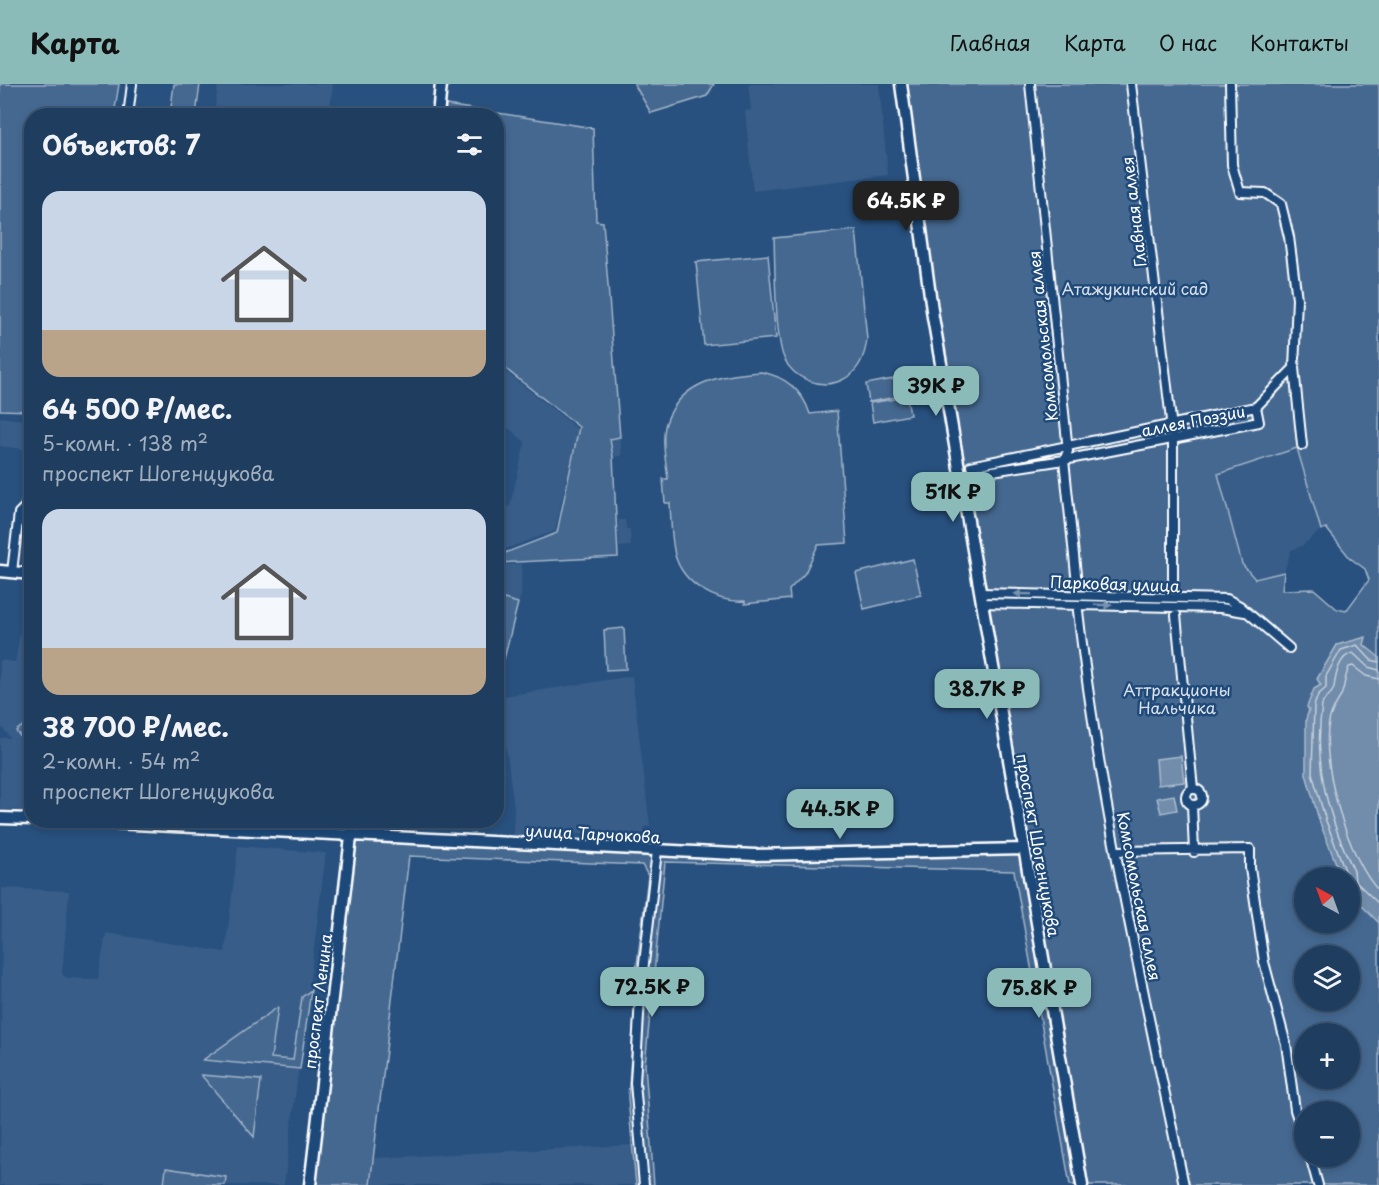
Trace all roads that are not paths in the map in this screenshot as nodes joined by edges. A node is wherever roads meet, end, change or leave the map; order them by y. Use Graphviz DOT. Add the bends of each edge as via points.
graph roads {
  1 [pos="132,84"];
  2 [pos="441,84"];
  3 [pos="901,84"];
  4 [pos="1029,84"];
  5 [pos="1131,84"];
  6 [pos="1230,84"];
  7 [pos="129,108"];
  8 [pos="439,108"];
  9 [pos="1294,368"];
  10 [pos="1256,408"];
  11 [pos="1172,426"];
  12 [pos="1173,437"];
  13 [pos="1302,446"];
  14 [pos="1067,447"];
  15 [pos="1064,460"];
  16 [pos="24,508"];
  17 [pos="0,571"];
  18 [pos="12,572"];
  19 [pos="24,573"];
  20 [pos="1077,584"];
  21 [pos="1173,588"];
  22 [pos="981,598"];
  23 [pos="1078,611"];
  24 [pos="1176,615"];
  25 [pos="1289,648"];
  26 [pos="0,818"];
  27 [pos="24,819"];
  28 [pos="212,828"];
  29 [pos="352,828"];
  30 [pos="351,835"];
  31 [pos="1024,849"];
  32 [pos="657,851"];
  33 [pos="1118,852"];
  34 [pos="1194,852"];
  35 [pos="1294,1103"];
  36 [pos="1313,1167"];
  37 [pos="310,1185"];
  38 [pos="644,1185"];
  39 [pos="1082,1185"];
  40 [pos="1184,1185"];
  41 [pos="1318,1185"];
  1 -- 7 [label="street"];
  2 -- 8 [label="street"];
  3 -- 22 [label="street, проспект Шогенцукова" via="933,318"];
  4 -- 14 [label="street, Комсомольская аллея"];
  5 -- 11 [label="street, Главная аллея"];
  6 -- 9 [label="street" via="1232,165 1240,192 1265,193 1281,204 1289,237 1297,299"];
  9 -- 10 [label="street"];
  9 -- 13 [label="street"];
  10 -- 11 [label="street, аллея Поэзии"];
  10 -- 12 [label="street, аллея Поэзии" via="1259,422"];
  11 -- 12 [label="street, Главная аллея"];
  11 -- 14 [label="street, аллея Поэзии"];
  12 -- 15 [label="street, аллея Поэзии"];
  12 -- 21 [label="street, Главная аллея"];
  14 -- 15 [label="street, Комсомольская аллея"];
  14 -- 15 [label="street, аллея Поэзии" via="972,470"];
  15 -- 20 [label="street, Комсомольская аллея"];
  16 -- 18 [label="street" via="19,513"];
  17 -- 18 [label="street"];
  18 -- 19 [label="street"];
  22 -- 25 [label="street, Парковая улица" via="1227,599"];
  22 -- 31 [label="street, проспект Шогенцукова"];
  23 -- 33 [label="street, Комсомольская аллея" via="1083,660"];
  24 -- 34 [label="street" via="1193,789 1186,796 1192,805"];
  26 -- 27 [label="street"];
  28 -- 30 [label="street, улица Тарчокова"];
  29 -- 30 [label="street, проспект Ленина"];
  30 -- 32 [label="street, улица Тарчокова"];
  30 -- 37 [label="street, проспект Ленина"];
  31 -- 32 [label="street, улица Тарчокова" via="807,855"];
  31 -- 39 [label="street, проспект Шогенцукова"];
  32 -- 38 [label="street" via="635,1077"];
  33 -- 34 [label="street"];
  33 -- 40 [label="street, Комсомольская аллея"];
  34 -- 35 [label="street" via="1250,849 1264,962 1286,1044"];
  36 -- 41 [label="street"];
}
